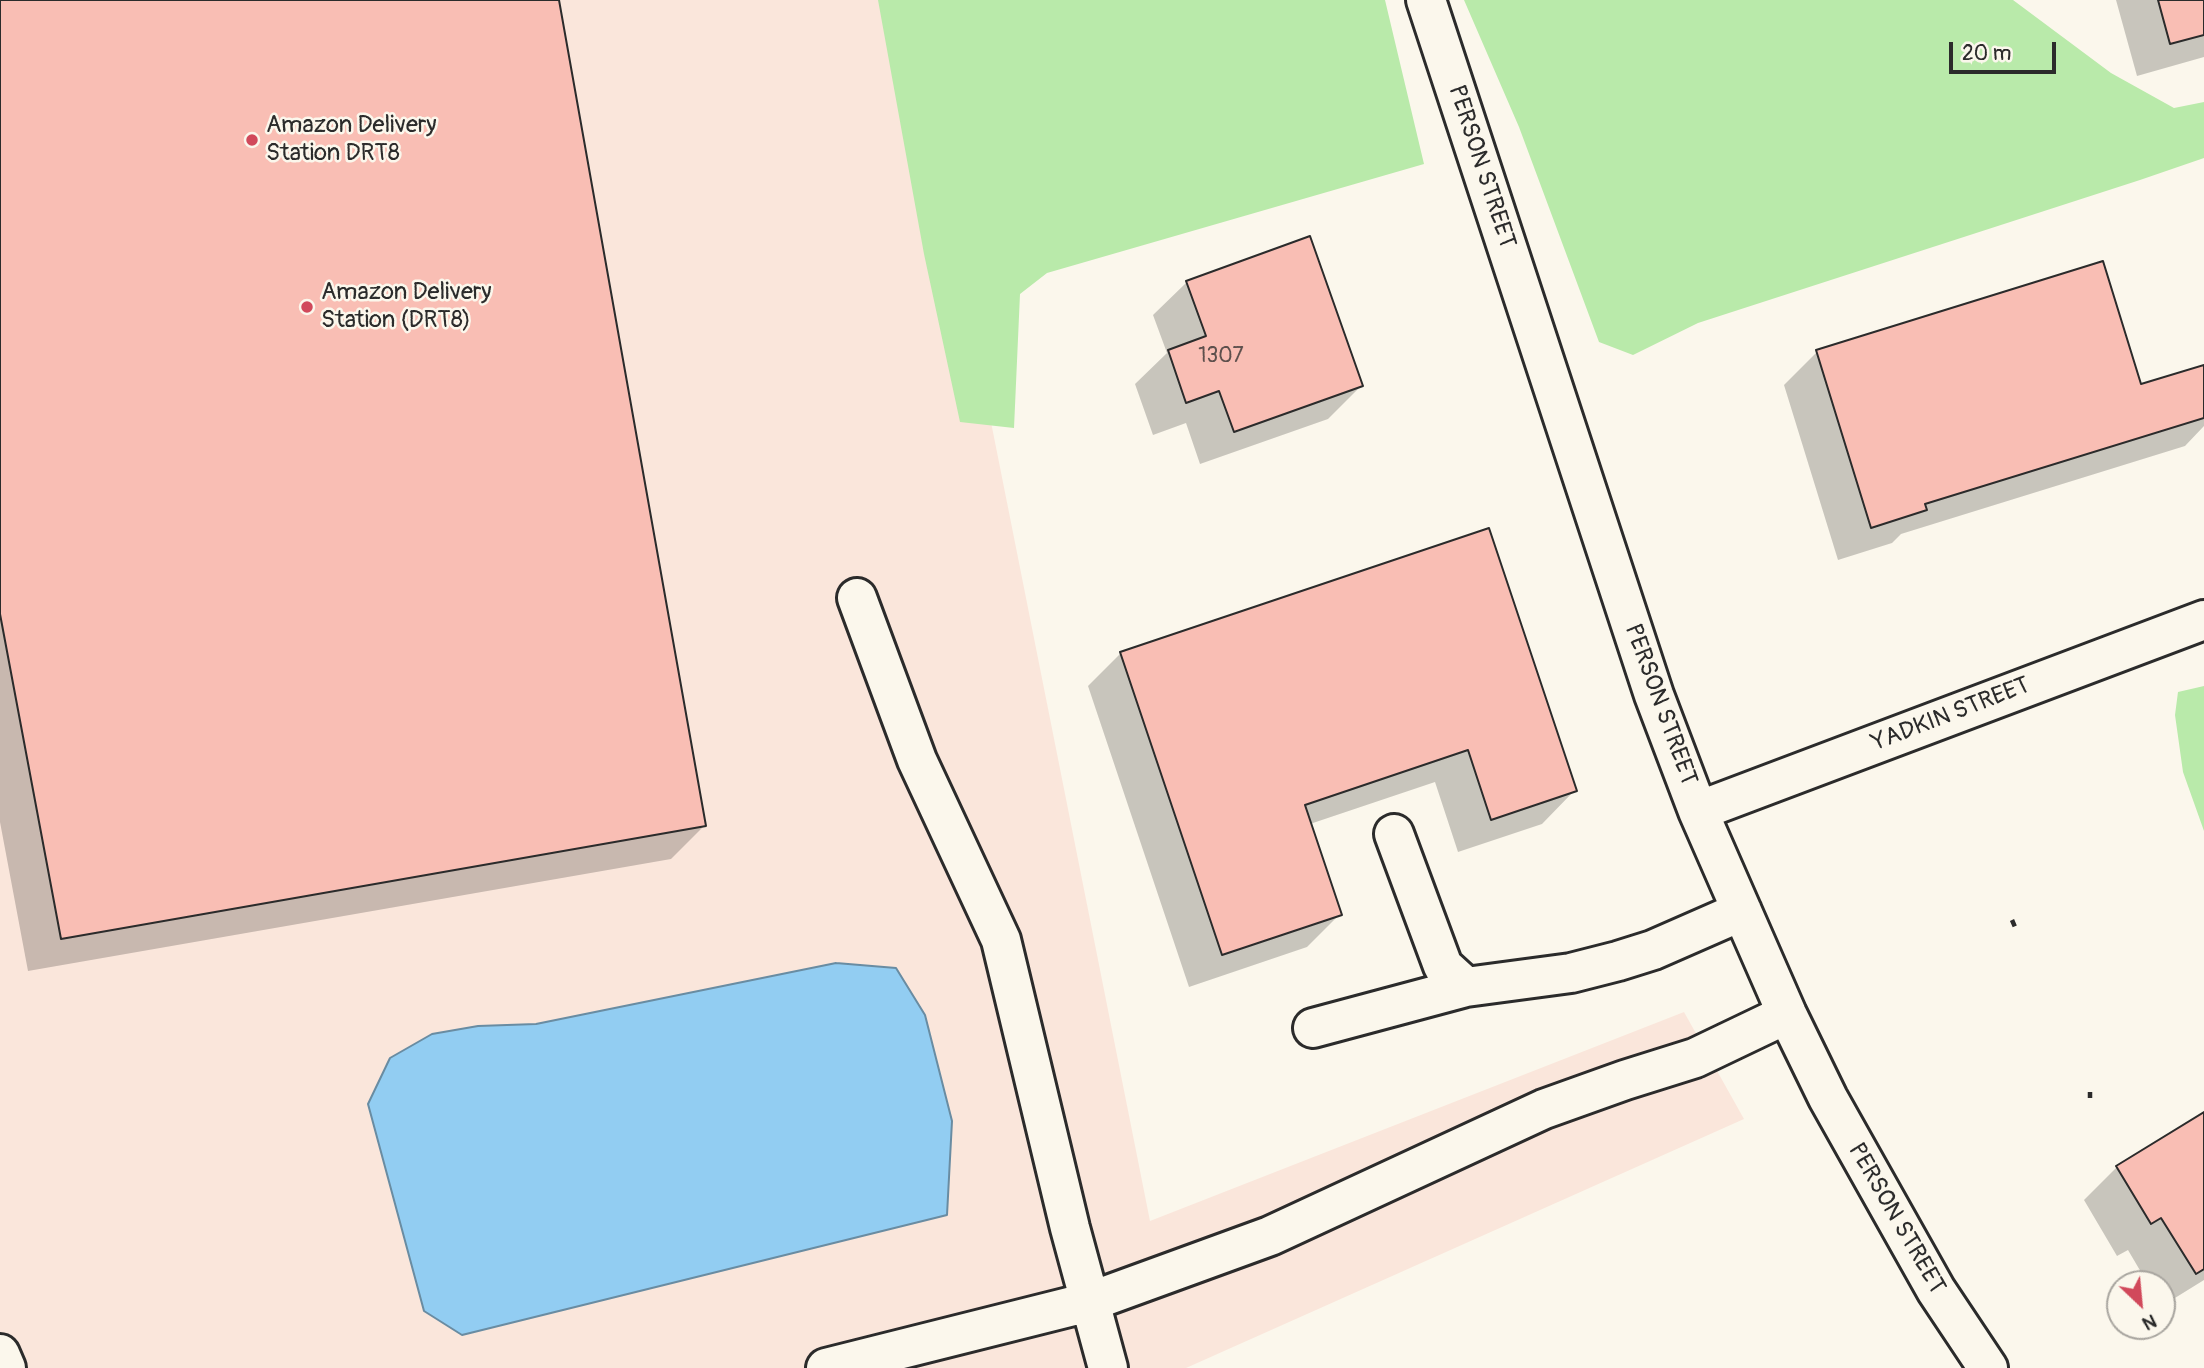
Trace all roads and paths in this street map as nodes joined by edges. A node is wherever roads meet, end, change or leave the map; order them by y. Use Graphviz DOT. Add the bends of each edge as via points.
graph roads {
  1 [pos="1426,0"];
  2 [pos="857,598"];
  3 [pos="2204,620"];
  4 [pos="1698,811"];
  5 [pos="1394,834"];
  6 [pos="1742,911"];
  7 [pos="2012,920"];
  8 [pos="2015,926"];
  9 [pos="1466,987"];
  10 [pos="1787,1014"];
  11 [pos="1313,1028"];
  12 [pos="1089,1302"];
  13 [pos="0,1354"];
  14 [pos="6,1368"];
  15 [pos="826,1368"];
  16 [pos="1108,1368"];
  17 [pos="1988,1368"];
  1 -- 4 [label="street, PERSON STREET" via="1654,695"];
  2 -- 12 [label="street" via="917,760 1001,940"];
  3 -- 4 [label="street, YADKIN STREET"];
  4 -- 6 [label="street, PERSON STREET"];
  5 -- 9 [label="street" via="1443,966"];
  6 -- 9 [label="street" via="1618,961"];
  6 -- 10 [label="street, PERSON STREET"];
  7 -- 8 [label="path"];
  9 -- 11 [label="street"];
  10 -- 12 [label="street" via="1695,1058 1544,1109 1270,1236"];
  10 -- 17 [label="street, PERSON STREET" via="1875,1186"];
  12 -- 15 [label="street"];
  12 -- 16 [label="street"];
  13 -- 14 [label="street"];
}
